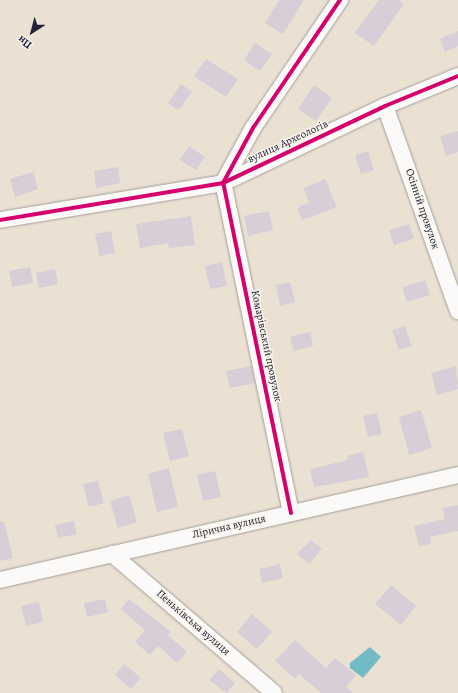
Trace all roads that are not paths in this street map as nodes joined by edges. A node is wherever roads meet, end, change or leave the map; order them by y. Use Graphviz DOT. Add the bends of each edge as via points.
graph roads {
  1 [pos="340,0"];
  2 [pos="458,76"];
  3 [pos="385,106"];
  4 [pos="223,183"];
  5 [pos="0,220"];
  6 [pos="458,311"];
  7 [pos="458,475"];
  8 [pos="291,513"];
  9 [pos="112,554"];
  10 [pos="0,580"];
  11 [pos="274,693"];
  1 -- 4 [label="street" via="253,128"];
  2 -- 3 [label="street, вулиця Археологів"];
  3 -- 4 [label="street, вулиця Археологів"];
  3 -- 6 [label="street, Осінній провулок"];
  4 -- 5 [label="street, вулиця Археологів"];
  4 -- 8 [label="street, Комарівський провулок"];
  7 -- 8 [label="street, Лірична вулиця"];
  8 -- 9 [label="street, Лірична вулиця"];
  9 -- 10 [label="street, Лірична вулиця"];
  9 -- 11 [label="street, Пеньківська вулиця"];
}
